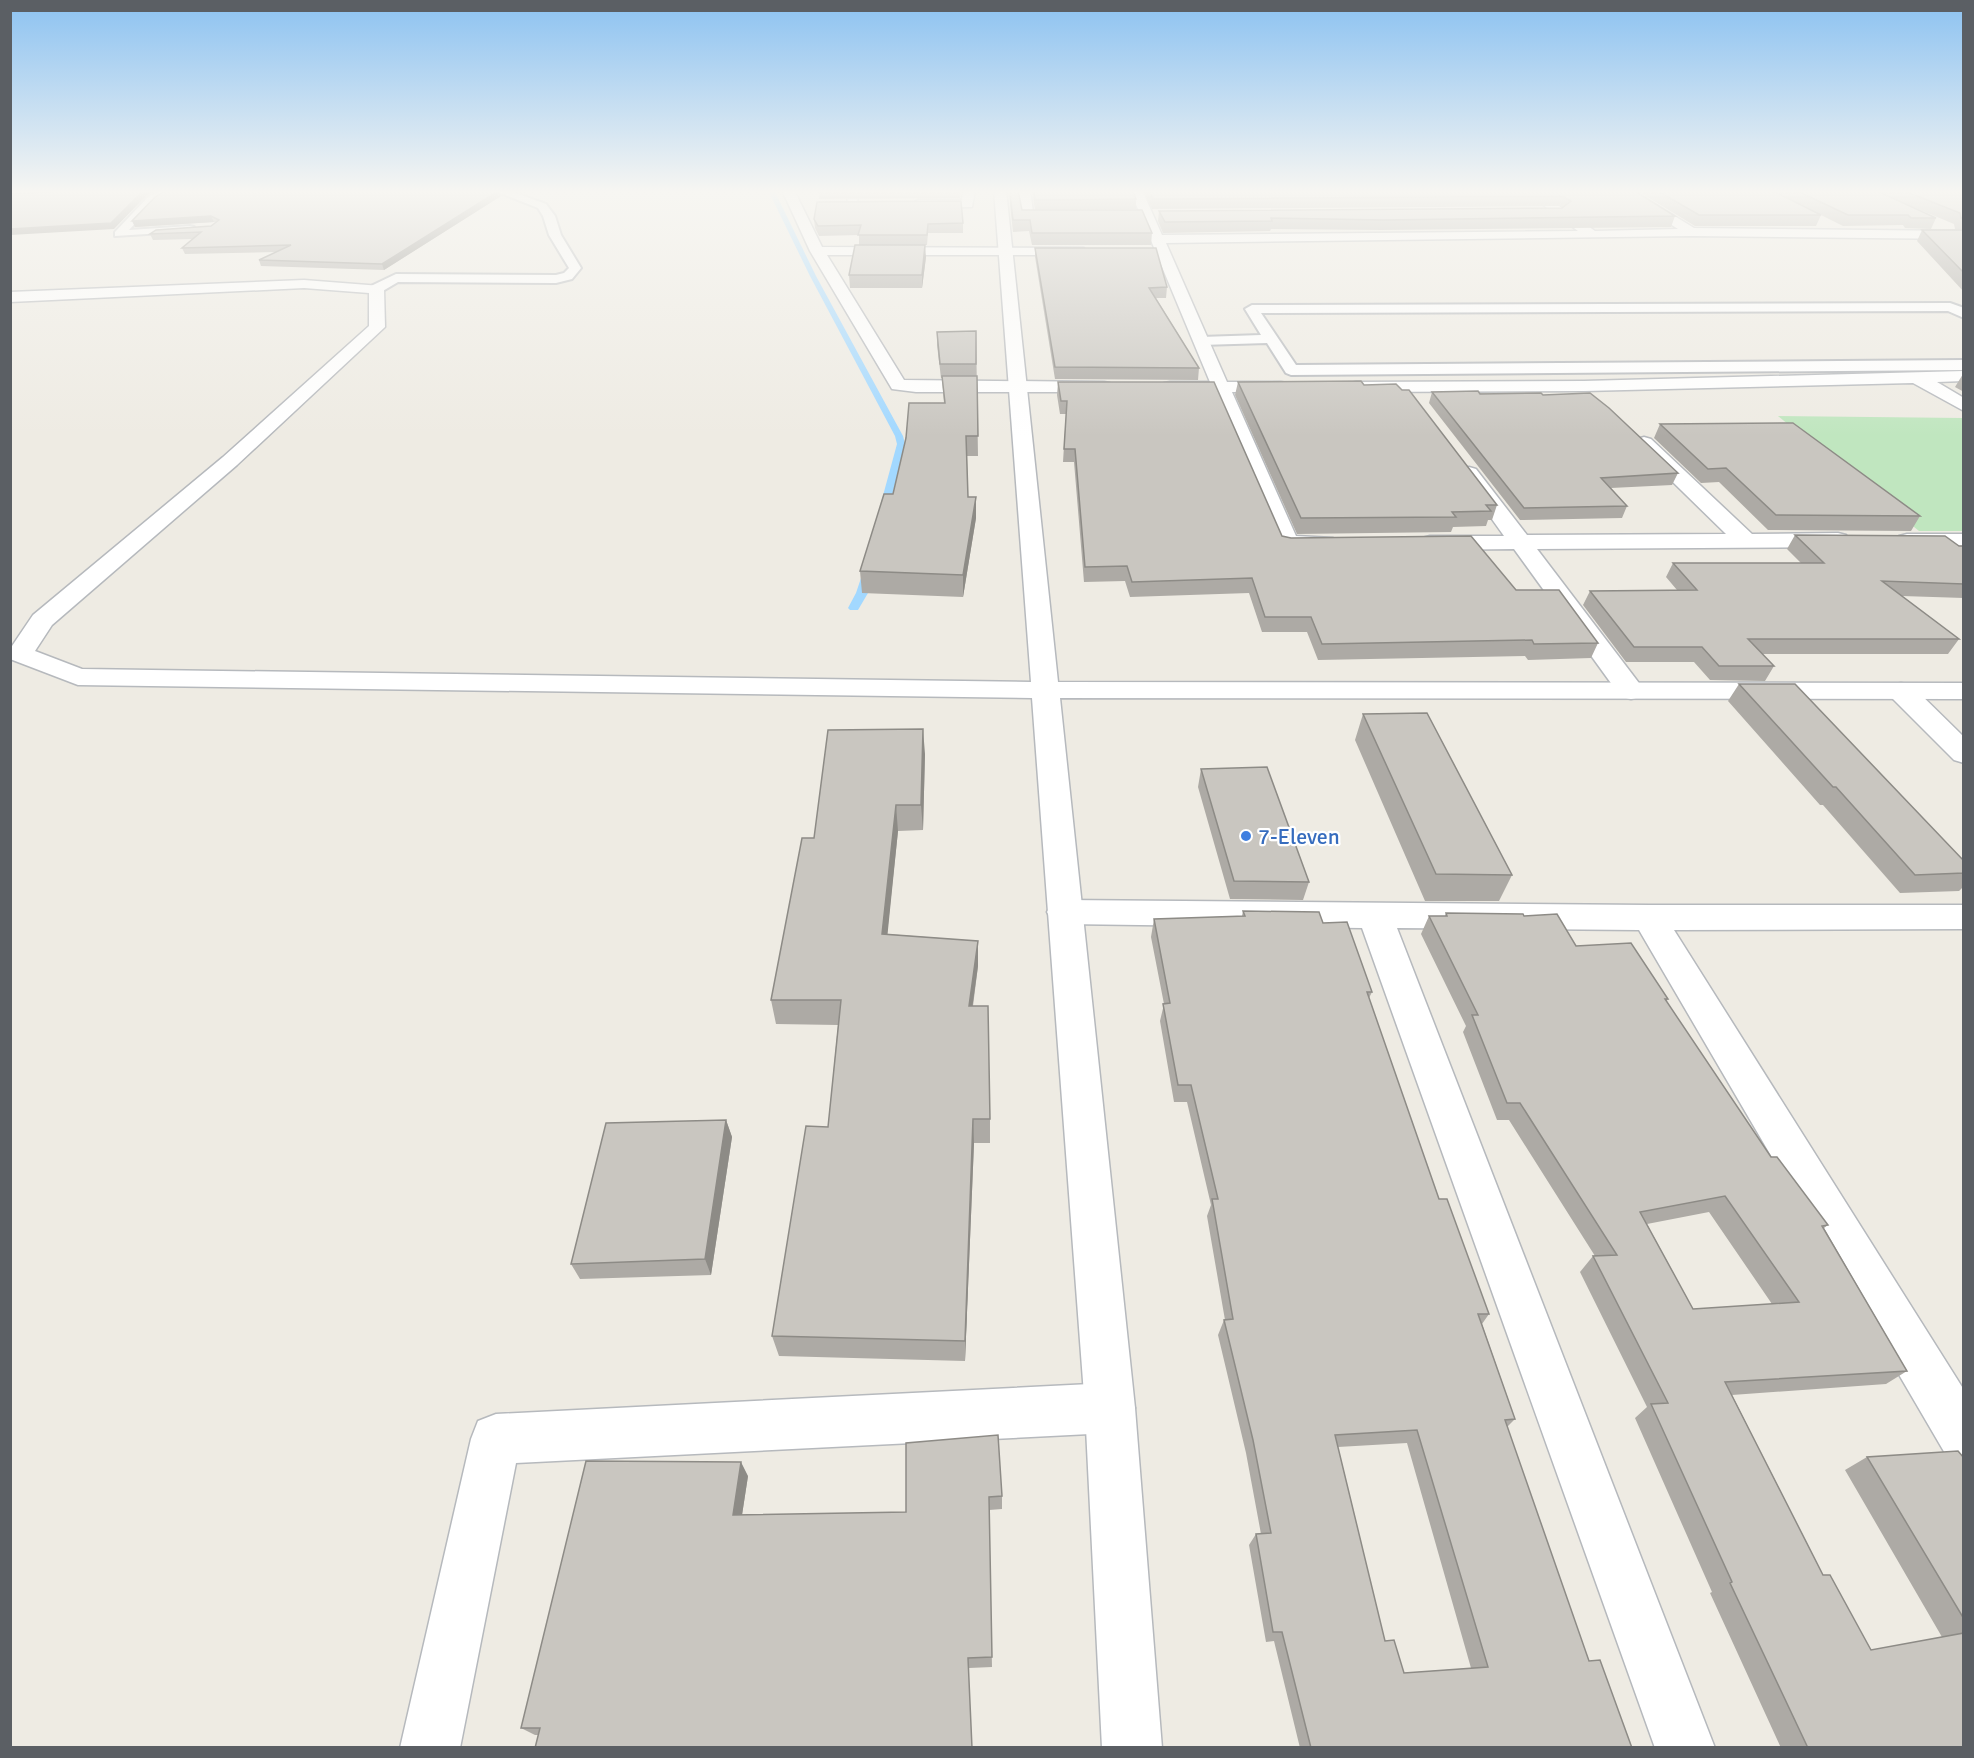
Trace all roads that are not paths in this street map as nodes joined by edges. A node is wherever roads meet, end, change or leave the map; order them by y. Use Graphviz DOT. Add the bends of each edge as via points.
graph roads {
  1 [pos="571,272"];
  2 [pos="830,272"];
  3 [pos="1006,272"];
  4 [pos="1168,272"];
  5 [pos="376,289"];
  6 [pos="10,297"];
  7 [pos="1964,314"];
  8 [pos="1271,339"];
  9 [pos="1201,340"];
  10 [pos="1964,365"];
  11 [pos="1964,376"];
  12 [pos="1918,378"];
  13 [pos="1221,386"];
  14 [pos="1584,386"];
  15 [pos="1019,387"];
  16 [pos="1126,387"];
  17 [pos="1150,387"];
  18 [pos="1404,388"];
  19 [pos="1601,402"];
  20 [pos="1418,406"];
  21 [pos="1964,406"];
  22 [pos="1626,426"];
  23 [pos="1453,451"];
  24 [pos="1744,539"];
  25 [pos="1860,540"];
  26 [pos="1883,540"];
  27 [pos="1964,541"];
  28 [pos="1522,542"];
  29 [pos="1347,543"];
  30 [pos="1405,543"];
  31 [pos="1044,690"];
  32 [pos="1631,691"];
  33 [pos="1901,691"];
  34 [pos="1964,692"];
  35 [pos="1964,754"];
  36 [pos="1064,912"];
  37 [pos="1376,915"];
  38 [pos="1964,917"];
  39 [pos="1649,918"];
  40 [pos="1110,1408"];
  41 [pos="1964,1437"];
  42 [pos="430,1748"];
  43 [pos="1132,1748"];
  44 [pos="1685,1748"];
  1 -- 5 [label="lane" via="556,279 396,278"];
  2 -- 15 [label="street" via="898,385"];
  3 -- 15 [label="street"];
  4 -- 9 [label="street"];
  5 -- 6 [label="street" via="304,284"];
  5 -- 31 [label="street" via="377,327 230,461 42,620 20,654 78,677"];
  7 -- 8 [label="lane" via="1950,307 1252,309"];
  8 -- 9 [label="lane"];
  8 -- 10 [label="lane" via="1291,370"];
  9 -- 13 [label="street"];
  11 -- 12 [label="street"];
  12 -- 14 [label="street"];
  12 -- 21 [label="street"];
  13 -- 17 [label="street"];
  13 -- 18 [label="street"];
  13 -- 29 [label="street" via="1288,543"];
  14 -- 18 [label="street"];
  14 -- 19 [label="street"];
  15 -- 16 [label="street"];
  15 -- 31 [label="street"];
  18 -- 20 [label="street"];
  22 -- 24 [label="street"];
  23 -- 28 [label="street"];
  24 -- 25 [label="street"];
  24 -- 28 [label="street"];
  26 -- 27 [label="street"];
  28 -- 30 [label="street"];
  28 -- 32 [label="street"];
  31 -- 32 [label="street"];
  31 -- 36 [label="street"];
  32 -- 33 [label="street"];
  33 -- 34 [label="street"];
  33 -- 35 [label="street"];
  36 -- 37 [label="street"];
  36 -- 40 [label="street"];
  37 -- 39 [label="street"];
  37 -- 44 [label="street"];
  38 -- 39 [label="street"];
  39 -- 41 [label="street"];
  40 -- 42 [label="street" via="496,1439"];
  40 -- 43 [label="street"];
}
